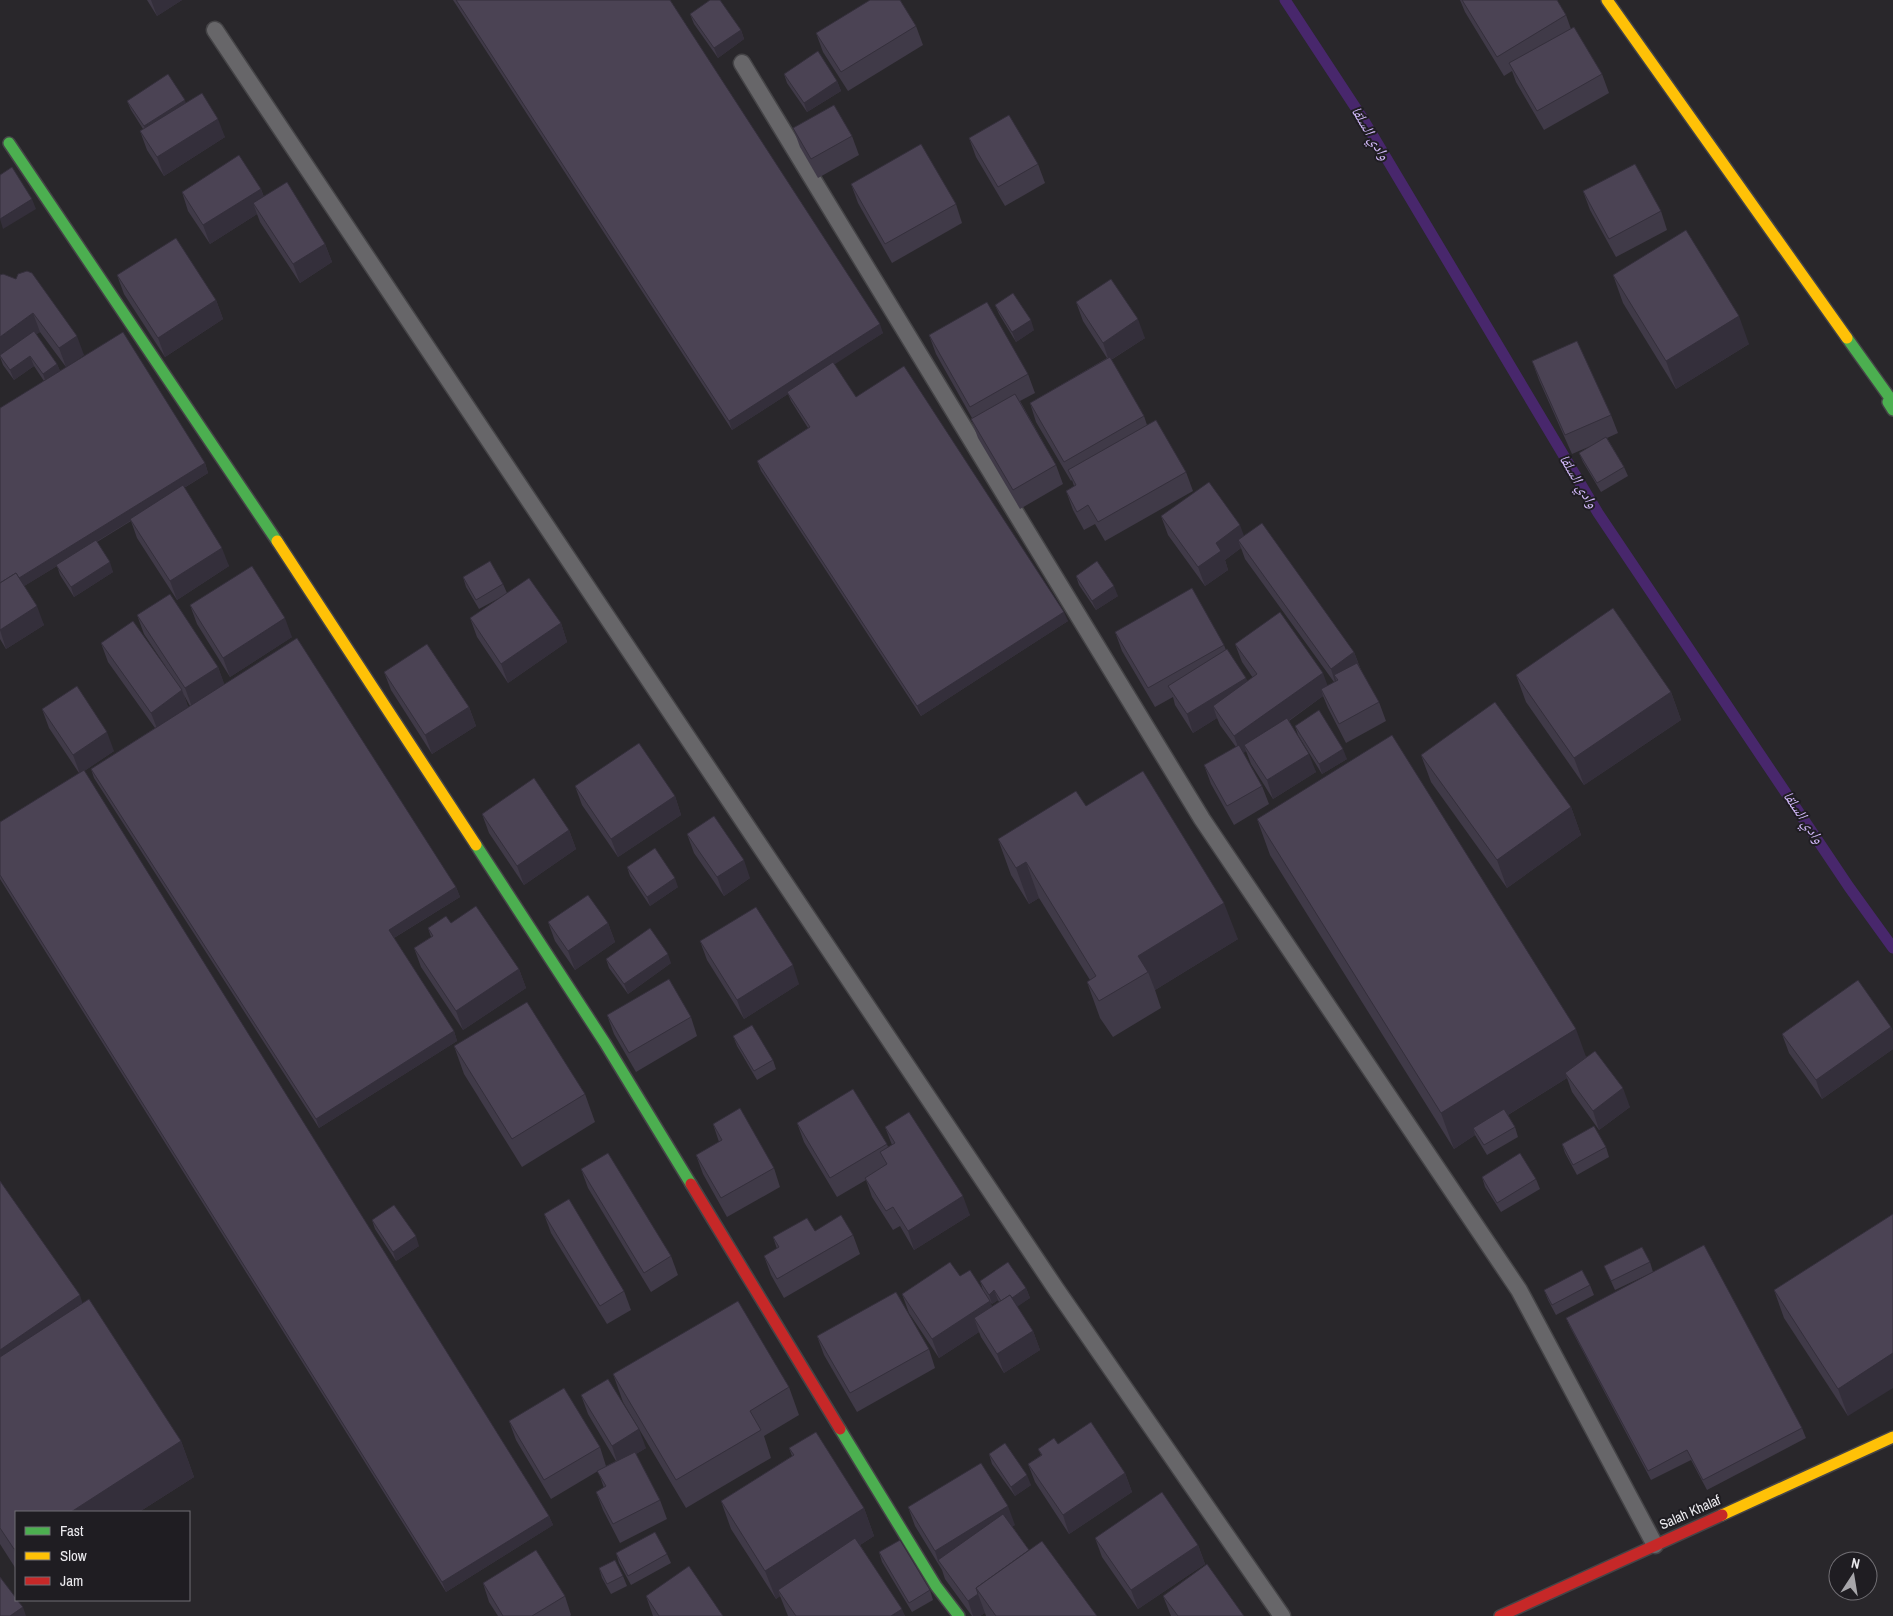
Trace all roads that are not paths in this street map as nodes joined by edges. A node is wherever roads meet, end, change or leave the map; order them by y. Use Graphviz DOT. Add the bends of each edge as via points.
graph roads {
  1 [pos="1607,0"];
  2 [pos="215,30"];
  3 [pos="742,63"];
  4 [pos="10,143"];
  5 [pos="1893,410"];
  6 [pos="1893,1437"];
  7 [pos="1655,1545"];
  8 [pos="959,1616"];
  9 [pos="1282,1616"];
  10 [pos="1500,1616"];
  1 -- 5 [label="street" via="1890,398 1888,402"];
  2 -- 9 [label="lane" via="1056,1289"];
  3 -- 7 [label="lane" via="1202,819 1519,1290"];
  4 -- 8 [label="street" via="296,569 605,1043 936,1586"];
  6 -- 7 [label="street, Salah Khalaf"];
  7 -- 10 [label="street, Salah Khalaf"];
}
